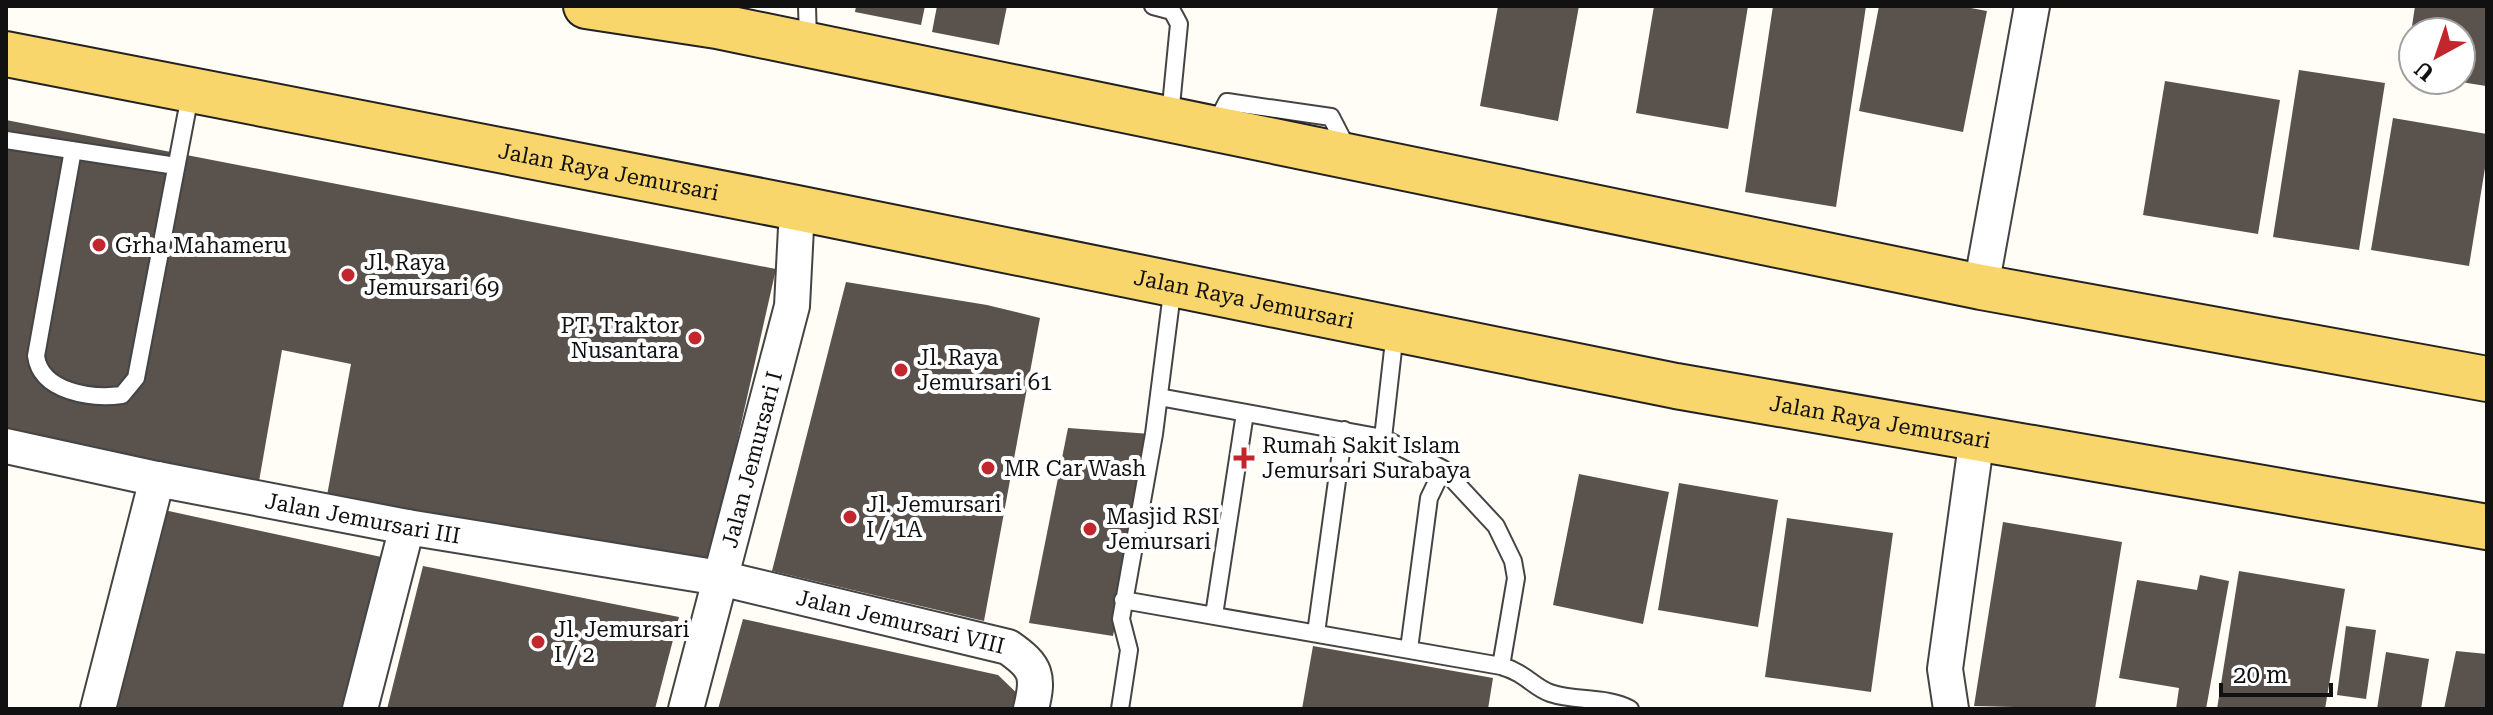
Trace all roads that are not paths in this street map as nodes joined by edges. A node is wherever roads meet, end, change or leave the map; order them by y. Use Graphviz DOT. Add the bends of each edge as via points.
graph roads {
  1 [pos="586,6"];
  2 [pos="1153,6"];
  3 [pos="2032,6"];
  4 [pos="718,16"];
  5 [pos="808,26"];
  6 [pos="6,54"];
  7 [pos="191,89"];
  8 [pos="1170,120"];
  9 [pos="6,140"];
  10 [pos="73,150"];
  11 [pos="176,166"];
  12 [pos="797,208"];
  13 [pos="1173,285"];
  14 [pos="1981,287"];
  15 [pos="1396,328"];
  16 [pos="2487,379"];
  17 [pos="1159,397"];
  18 [pos="1245,413"];
  19 [pos="1344,430"];
  20 [pos="1977,437"];
  21 [pos="1383,438"];
  22 [pos="6,446"];
  23 [pos="1443,469"];
  24 [pos="157,479"];
  25 [pos="407,527"];
  26 [pos="2487,527"];
  27 [pos="720,578"];
  28 [pos="1123,600"];
  29 [pos="1214,615"];
  30 [pos="1316,633"];
  31 [pos="1409,649"];
  32 [pos="1501,666"];
  33 [pos="98,709"];
  34 [pos="360,709"];
  35 [pos="686,709"];
  36 [pos="1031,709"];
  37 [pos="1120,709"];
  38 [pos="1630,709"];
  39 [pos="1951,709"];
  1 -- 4 [label="main road"];
  2 -- 8 [label="lane" via="1172,11 1179,24"];
  3 -- 14 [label="street"];
  4 -- 5 [label="main road"];
  5 -- 8 [label="main road"];
  6 -- 7 [label="main road, Jalan Raya Jemursari"];
  7 -- 11 [label="lane"];
  7 -- 12 [label="main road, Jalan Raya Jemursari"];
  8 -- 14 [label="main road"];
  9 -- 10 [label="lane"];
  10 -- 11 [label="lane"];
  10 -- 11 [label="lane" via="36,356 38,371 60,387 111,396 122,395 136,378"];
  12 -- 13 [label="main road, Jalan Raya Jemursari"];
  12 -- 27 [label="street, Jalan Jemursari I" via="792,306"];
  13 -- 15 [label="main road, Jalan Raya Jemursari"];
  13 -- 17 [label="lane"];
  14 -- 16 [label="main road"];
  15 -- 20 [label="main road, Jalan Raya Jemursari" via="1676,386"];
  15 -- 21 [label="lane"];
  17 -- 18 [label="lane"];
  17 -- 28 [label="lane"];
  18 -- 19 [label="lane"];
  18 -- 29 [label="lane"];
  19 -- 21 [label="lane"];
  19 -- 30 [label="lane"];
  20 -- 26 [label="main road, Jalan Raya Jemursari"];
  20 -- 39 [label="street" via="1945,669"];
  21 -- 23 [label="lane"];
  22 -- 24 [label="street, Jalan Jemursari III"];
  23 -- 31 [label="lane" via="1429,498"];
  23 -- 32 [label="lane" via="1496,526 1513,561 1516,578"];
  24 -- 25 [label="street, Jalan Jemursari III"];
  24 -- 33 [label="street"];
  25 -- 27 [label="street, Jalan Jemursari III"];
  25 -- 34 [label="street"];
  27 -- 35 [label="street, Jalan Jemursari I"];
  27 -- 36 [label="street, Jalan Jemursari VIII" via="1008,647 1034,671 1037,684"];
  28 -- 29 [label="lane"];
  28 -- 37 [label="lane" via="1121,619 1129,650"];
  29 -- 30 [label="lane"];
  30 -- 31 [label="lane"];
  31 -- 32 [label="lane"];
  32 -- 38 [label="lane" via="1522,671 1548,693"];
}
